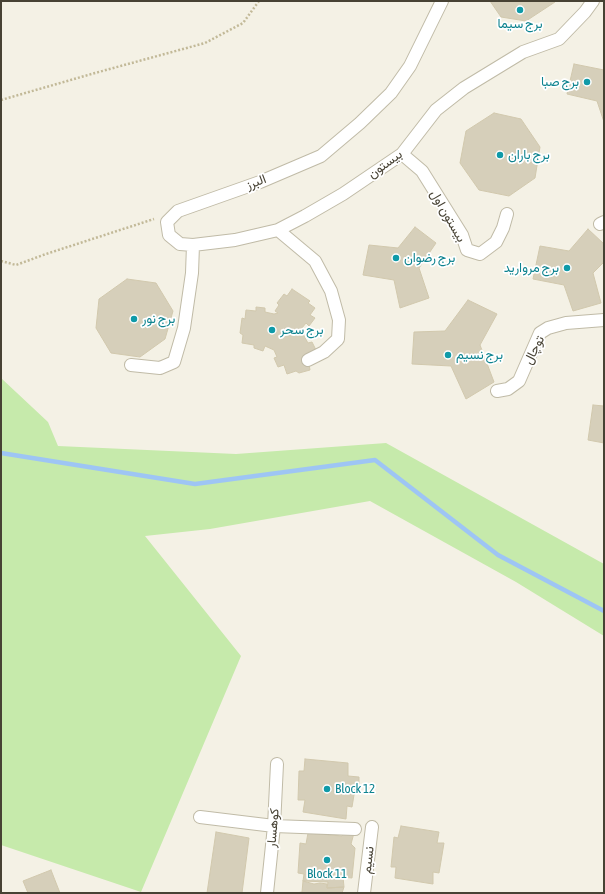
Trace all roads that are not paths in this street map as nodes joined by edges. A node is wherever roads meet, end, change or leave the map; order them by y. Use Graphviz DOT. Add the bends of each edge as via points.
graph roads {
  1 [pos="442,1"];
  2 [pos="593,1"];
  3 [pos="402,154"];
  4 [pos="178,211"];
  5 [pos="507,214"];
  6 [pos="278,230"];
  7 [pos="193,245"];
  8 [pos="604,320"];
  9 [pos="308,360"];
  10 [pos="131,365"];
  11 [pos="497,391"];
  12 [pos="277,764"];
  13 [pos="200,817"];
  14 [pos="274,826"];
  15 [pos="372,827"];
  16 [pos="355,829"];
  17 [pos="267,893"];
  18 [pos="364,893"];
  1 -- 4 [label="street, البرز" via="410,66 391,93 321,156 260,182"];
  2 -- 3 [label="street, بیستون" via="586,12 558,39 523,52 447,101 436,110"];
  3 -- 5 [label="street, بیستون اول" via="422,171 462,235 467,250 480,254 496,242 504,228"];
  3 -- 6 [label="street, بیستون" via="342,194"];
  4 -- 7 [label="street, بیستون" via="167,222 169,235 180,244"];
  6 -- 7 [label="street, بیستون" via="235,240"];
  6 -- 9 [label="street" via="315,261 331,291 339,320 338,339 324,352"];
  7 -- 10 [label="street" via="192,273 184,328 174,362 160,368"];
  8 -- 11 [label="street, توچال" via="566,323 540,333 519,381 508,389"];
  12 -- 14 [label="street, کوهسار"];
  13 -- 14 [label="street"];
  14 -- 16 [label="street"];
  14 -- 17 [label="street, کوهسار"];
  15 -- 18 [label="street, نسیم"];
}
